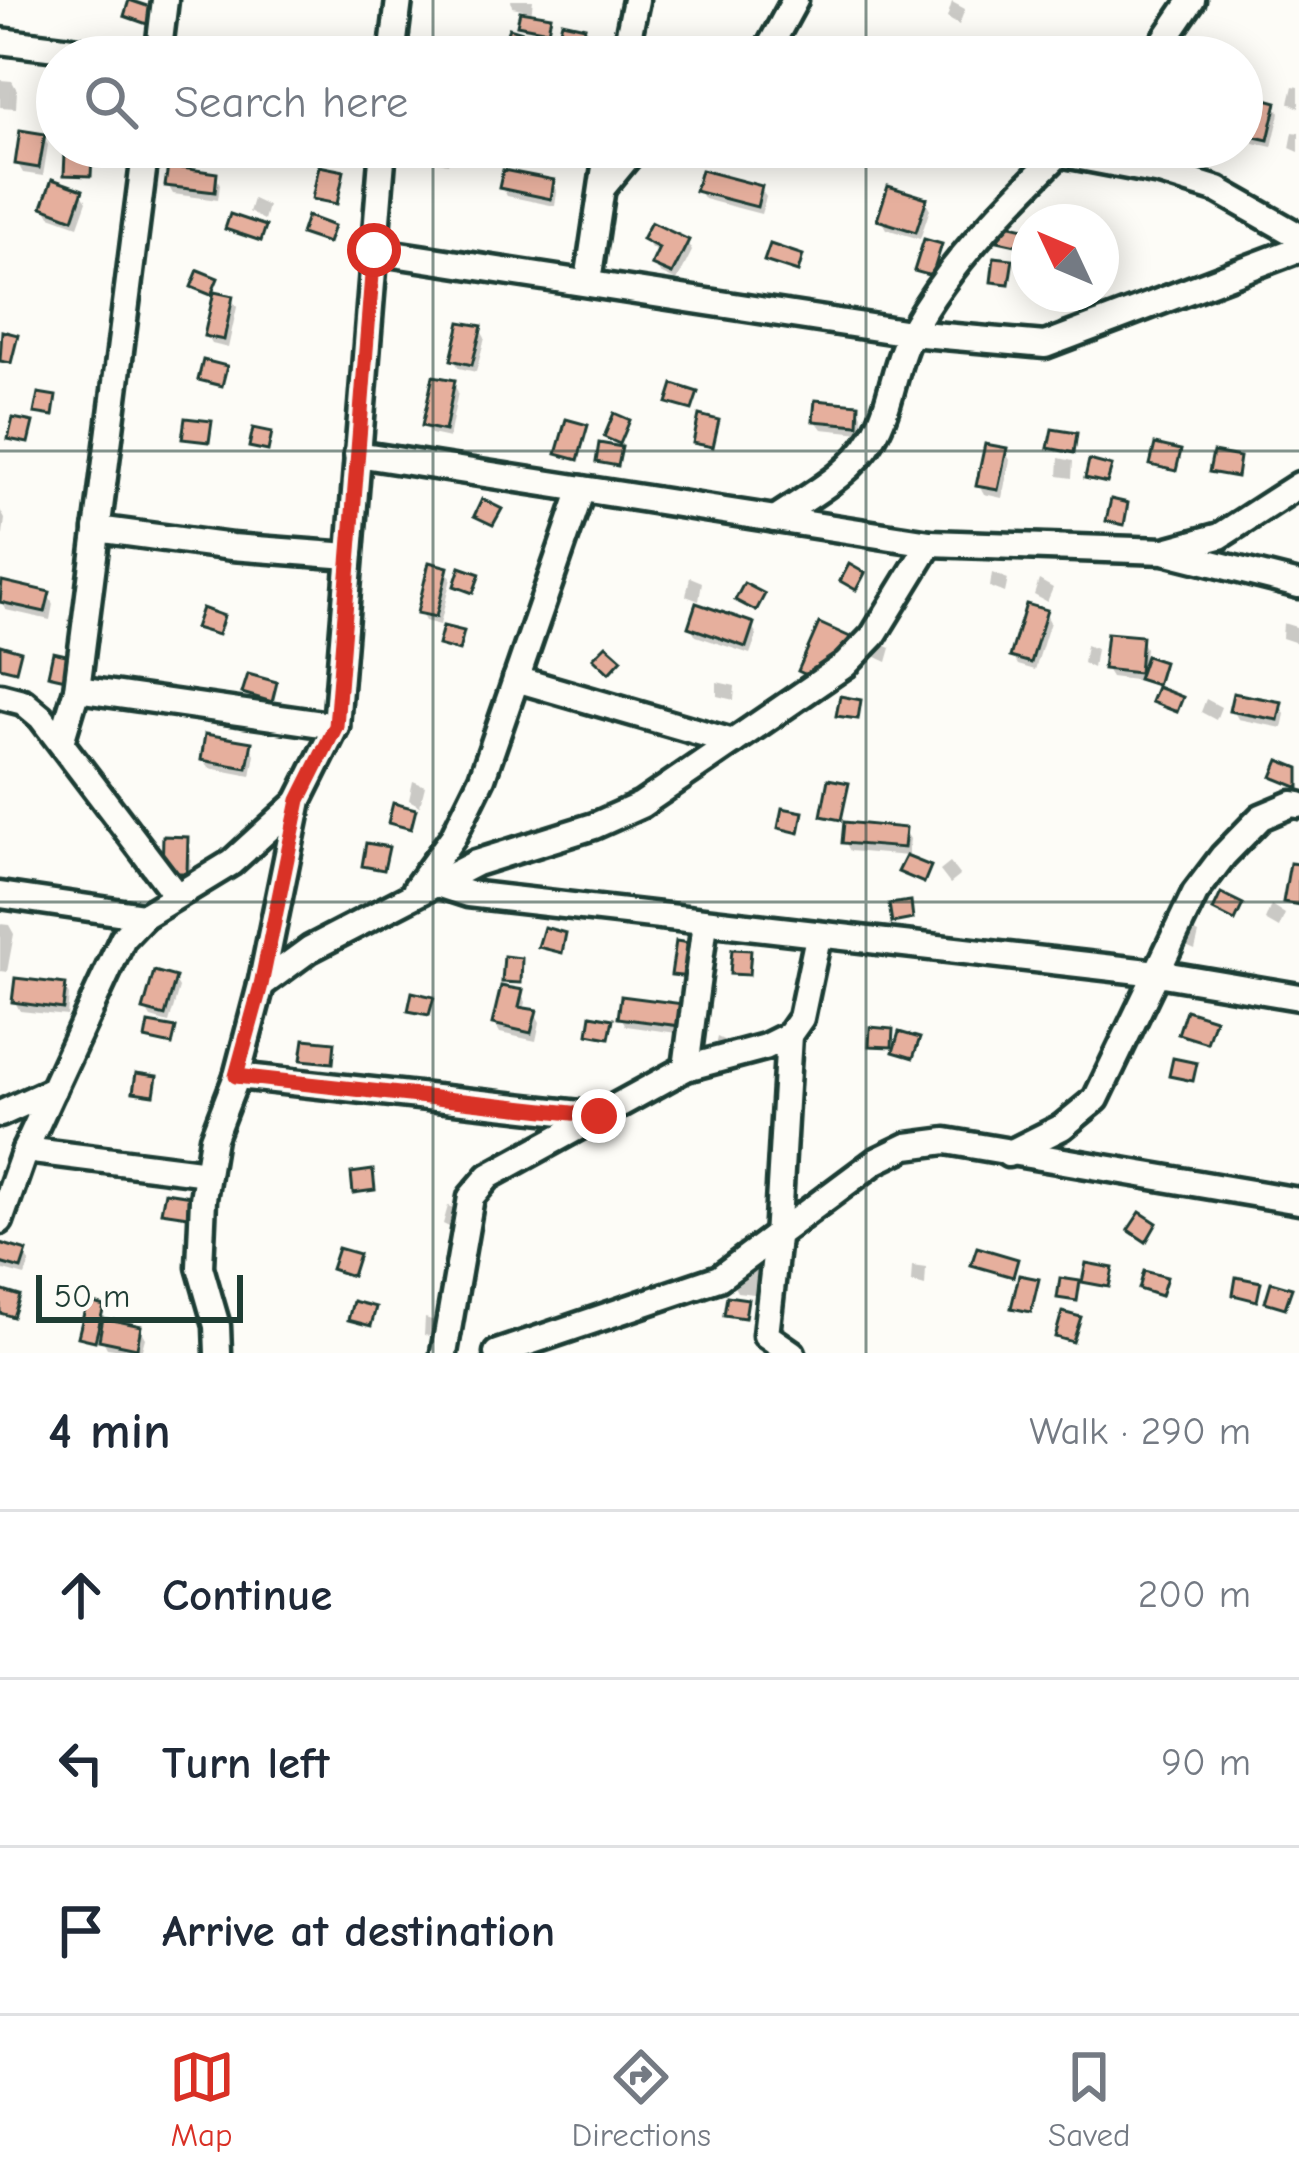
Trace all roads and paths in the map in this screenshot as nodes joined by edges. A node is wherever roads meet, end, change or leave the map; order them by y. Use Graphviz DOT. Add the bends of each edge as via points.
graph roads {
  1 [pos="165,0"];
  2 [pos="399,0"];
  3 [pos="636,0"];
  4 [pos="795,0"];
  5 [pos="1192,0"];
  6 [pos="161,36"];
  7 [pos="395,36"];
  8 [pos="628,36"];
  9 [pos="775,36"];
  10 [pos="1167,36"];
  11 [pos="0,41"];
  12 [pos="36,46"];
  13 [pos="143,168"];
  14 [pos="381,168"];
  15 [pos="605,168"];
  16 [pos="619,168"];
  17 [pos="1046,168"];
  18 [pos="1141,168"];
  19 [pos="602,189"];
  20 [pos="1299,236"];
  21 [pos="1299,249"];
  22 [pos="374,250"];
  23 [pos="589,281"];
  24 [pos="910,333"];
  25 [pos="357,454"];
  26 [pos="1299,485"];
  27 [pos="582,489"];
  28 [pos="775,520"];
  29 [pos="97,529"];
  30 [pos="930,544"];
  31 [pos="1166,551"];
  32 [pos="349,556"];
  33 [pos="1299,585"];
  34 [pos="516,680"];
  35 [pos="77,689"];
  36 [pos="0,696"];
  37 [pos="336,726"];
  38 [pos="61,742"];
  39 [pos="733,742"];
  40 [pos="299,800"];
  41 [pos="1299,805"];
  42 [pos="422,889"];
  43 [pos="0,895"];
  44 [pos="176,895"];
  45 [pos="144,916"];
  46 [pos="705,923"];
  47 [pos="818,937"];
  48 [pos="1157,973"];
  49 [pos="261,985"];
  50 [pos="1299,997"];
  51 [pos="789,1035"];
  52 [pos="686,1068"];
  53 [pos="236,1076"];
  54 [pos="53,1090"];
  55 [pos="0,1114"];
  56 [pos="599,1116"];
  57 [pos="25,1150"];
  58 [pos="1008,1154"];
  59 [pos="207,1173"];
  60 [pos="1299,1201"];
  61 [pos="0,1221"];
  62 [pos="777,1238"];
  63 [pos="218,1353"];
  64 [pos="445,1353"];
  65 [pos="497,1353"];
  66 [pos="792,1353"];
  1 -- 6 [label="street"];
  2 -- 7 [label="street"];
  3 -- 8 [label="street"];
  4 -- 9 [label="street"];
  5 -- 10 [label="street"];
  11 -- 12 [label="street"];
  13 -- 29 [label="street"];
  14 -- 22 [label="street"];
  15 -- 19 [label="street"];
  16 -- 19 [label="street"];
  17 -- 24 [label="street" via="966,253"];
  18 -- 20 [label="street" via="1218,190"];
  19 -- 23 [label="street"];
  21 -- 24 [label="street" via="1046,345"];
  22 -- 23 [label="street"];
  22 -- 25 [label="street"];
  23 -- 24 [label="street"];
  24 -- 28 [label="street" via="875,434 854,462"];
  25 -- 27 [label="street"];
  25 -- 32 [label="street"];
  26 -- 31 [label="street" via="1220,536"];
  27 -- 28 [label="street"];
  27 -- 34 [label="street"];
  28 -- 30 [label="street"];
  29 -- 32 [label="street"];
  29 -- 35 [label="street"];
  30 -- 31 [label="street"];
  30 -- 39 [label="street" via="873,636 845,665"];
  31 -- 33 [label="street"];
  32 -- 37 [label="street"];
  34 -- 39 [label="street"];
  34 -- 42 [label="street" via="482,778"];
  35 -- 37 [label="street"];
  35 -- 38 [label="street"];
  36 -- 38 [label="street" via="23,702"];
  37 -- 40 [label="street"];
  38 -- 44 [label="street"];
  39 -- 42 [label="street" via="641,805"];
  40 -- 44 [label="street" via="231,863"];
  40 -- 49 [label="street"];
  41 -- 48 [label="street" via="1261,817 1222,856"];
  42 -- 46 [label="street"];
  42 -- 49 [label="street"];
  43 -- 45 [label="street"];
  44 -- 45 [label="street"];
  45 -- 54 [label="street" via="123,938"];
  46 -- 47 [label="street"];
  46 -- 52 [label="street"];
  47 -- 48 [label="street"];
  47 -- 51 [label="street" via="801,1018"];
  48 -- 50 [label="street"];
  48 -- 58 [label="street" via="1096,1099"];
  49 -- 53 [label="street"];
  51 -- 52 [label="street"];
  51 -- 62 [label="street"];
  52 -- 56 [label="street"];
  53 -- 56 [label="street"];
  53 -- 59 [label="street"];
  54 -- 55 [label="street"];
  54 -- 57 [label="street"];
  56 -- 64 [label="street" via="489,1176 472,1197"];
  57 -- 59 [label="street"];
  57 -- 61 [label="street"];
  58 -- 60 [label="street"];
  58 -- 62 [label="street" via="946,1141 907,1146"];
  59 -- 63 [label="street" via="200,1267"];
  62 -- 65 [label="street" via="719,1278"];
  62 -- 66 [label="street" via="766,1335"];
}
